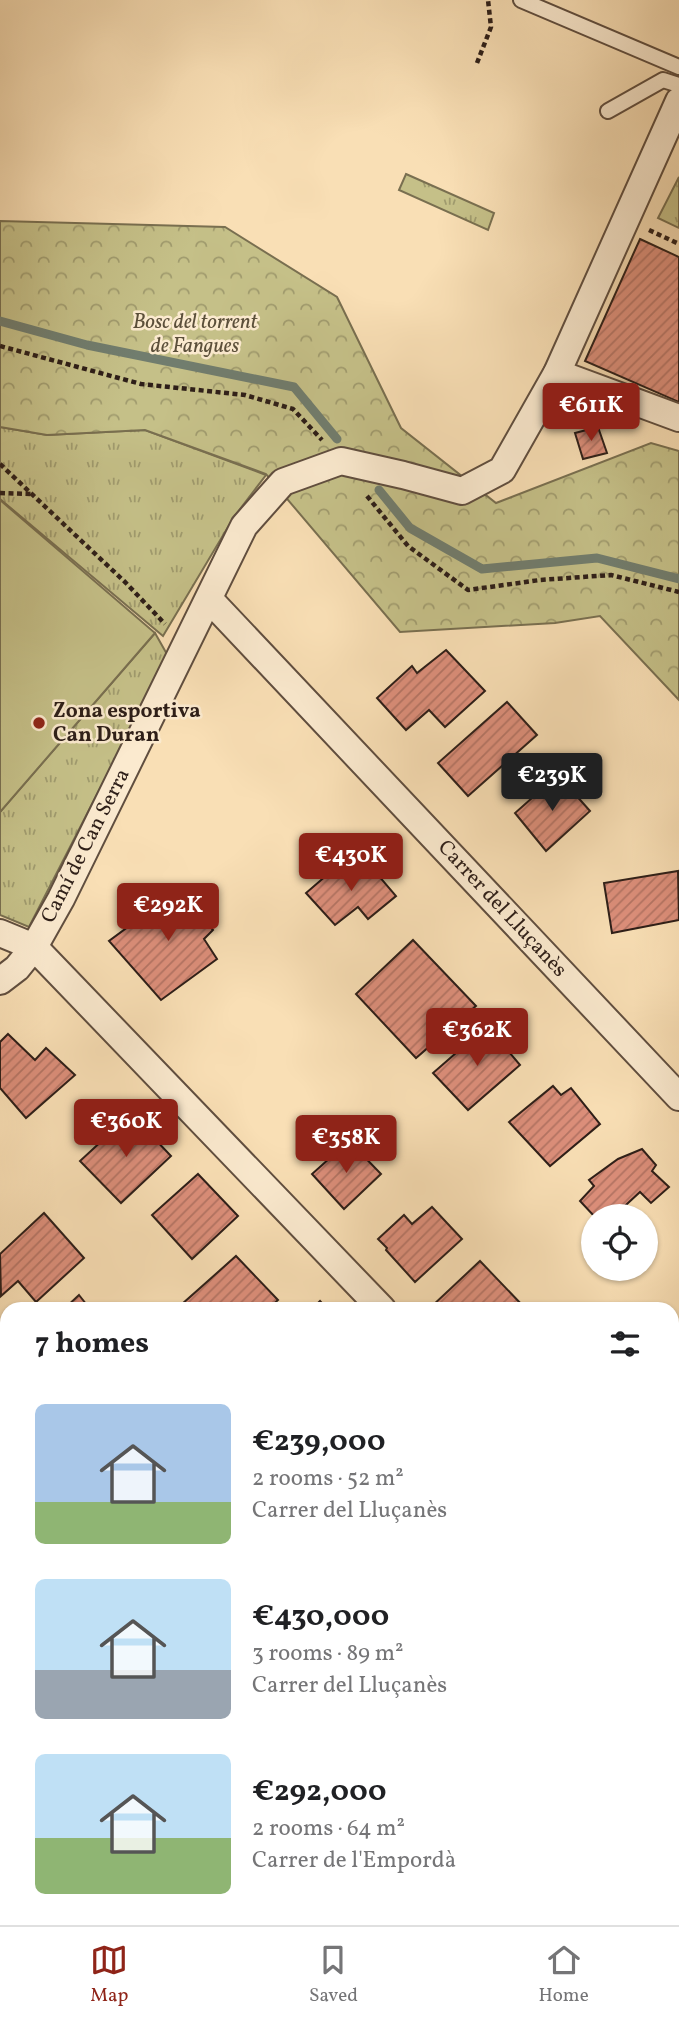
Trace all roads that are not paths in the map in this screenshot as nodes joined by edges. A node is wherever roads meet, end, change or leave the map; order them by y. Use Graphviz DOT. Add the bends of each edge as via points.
graph roads {
  1 [pos="521,0"];
  2 [pos="679,66"];
  3 [pos="679,85"];
  4 [pos="679,101"];
  5 [pos="608,111"];
  6 [pos="557,373"];
  7 [pos="679,418"];
  8 [pos="209,599"];
  9 [pos="0,933"];
  10 [pos="34,947"];
  11 [pos="0,981"];
  12 [pos="679,1097"];
  13 [pos="375,1302"];
  1 -- 2 [label="lane"];
  3 -- 5 [label="lane" via="663,80"];
  4 -- 6 [label="street"];
  6 -- 7 [label="street"];
  6 -- 8 [label="street, Camí de Can Serra" via="502,470 462,491 341,461 283,482 244,526"];
  8 -- 10 [label="street, Camí de Can Serra"];
  8 -- 12 [label="street, Carrer del Lluçanès"];
  9 -- 10 [label="street"];
  10 -- 11 [label="street, Camí de Can Serra" via="18,968"];
  10 -- 13 [label="street"];
}
